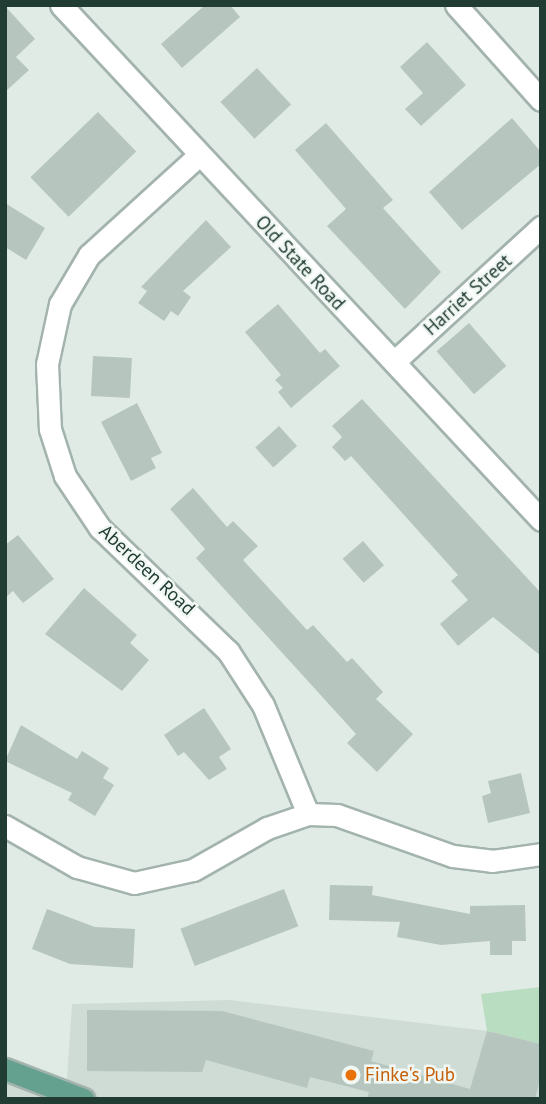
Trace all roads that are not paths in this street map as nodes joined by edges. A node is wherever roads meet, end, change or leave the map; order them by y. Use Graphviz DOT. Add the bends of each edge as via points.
graph roads {
  1 [pos="61,5"];
  2 [pos="456,5"];
  3 [pos="541,100"];
  4 [pos="199,155"];
  5 [pos="541,227"];
  6 [pos="394,362"];
  7 [pos="541,520"];
  8 [pos="308,814"];
  9 [pos="5,826"];
  10 [pos="541,854"];
  11 [pos="5,1069"];
  12 [pos="83,1099"];
  1 -- 4 [label="street, Old State Road"];
  2 -- 3 [label="street"];
  4 -- 6 [label="street, Old State Road"];
  4 -- 8 [label="street, Aberdeen Road" via="89,255 60,304 47,364 50,429 65,476 100,528 228,651 263,705"];
  5 -- 6 [label="street, Harriet Street"];
  6 -- 7 [label="street, Old State Road"];
  8 -- 9 [label="street" via="267,828 193,870 134,883 77,867"];
  8 -- 10 [label="street" via="337,815 453,856 492,861"];
  11 -- 12 [label="main road"];
}
